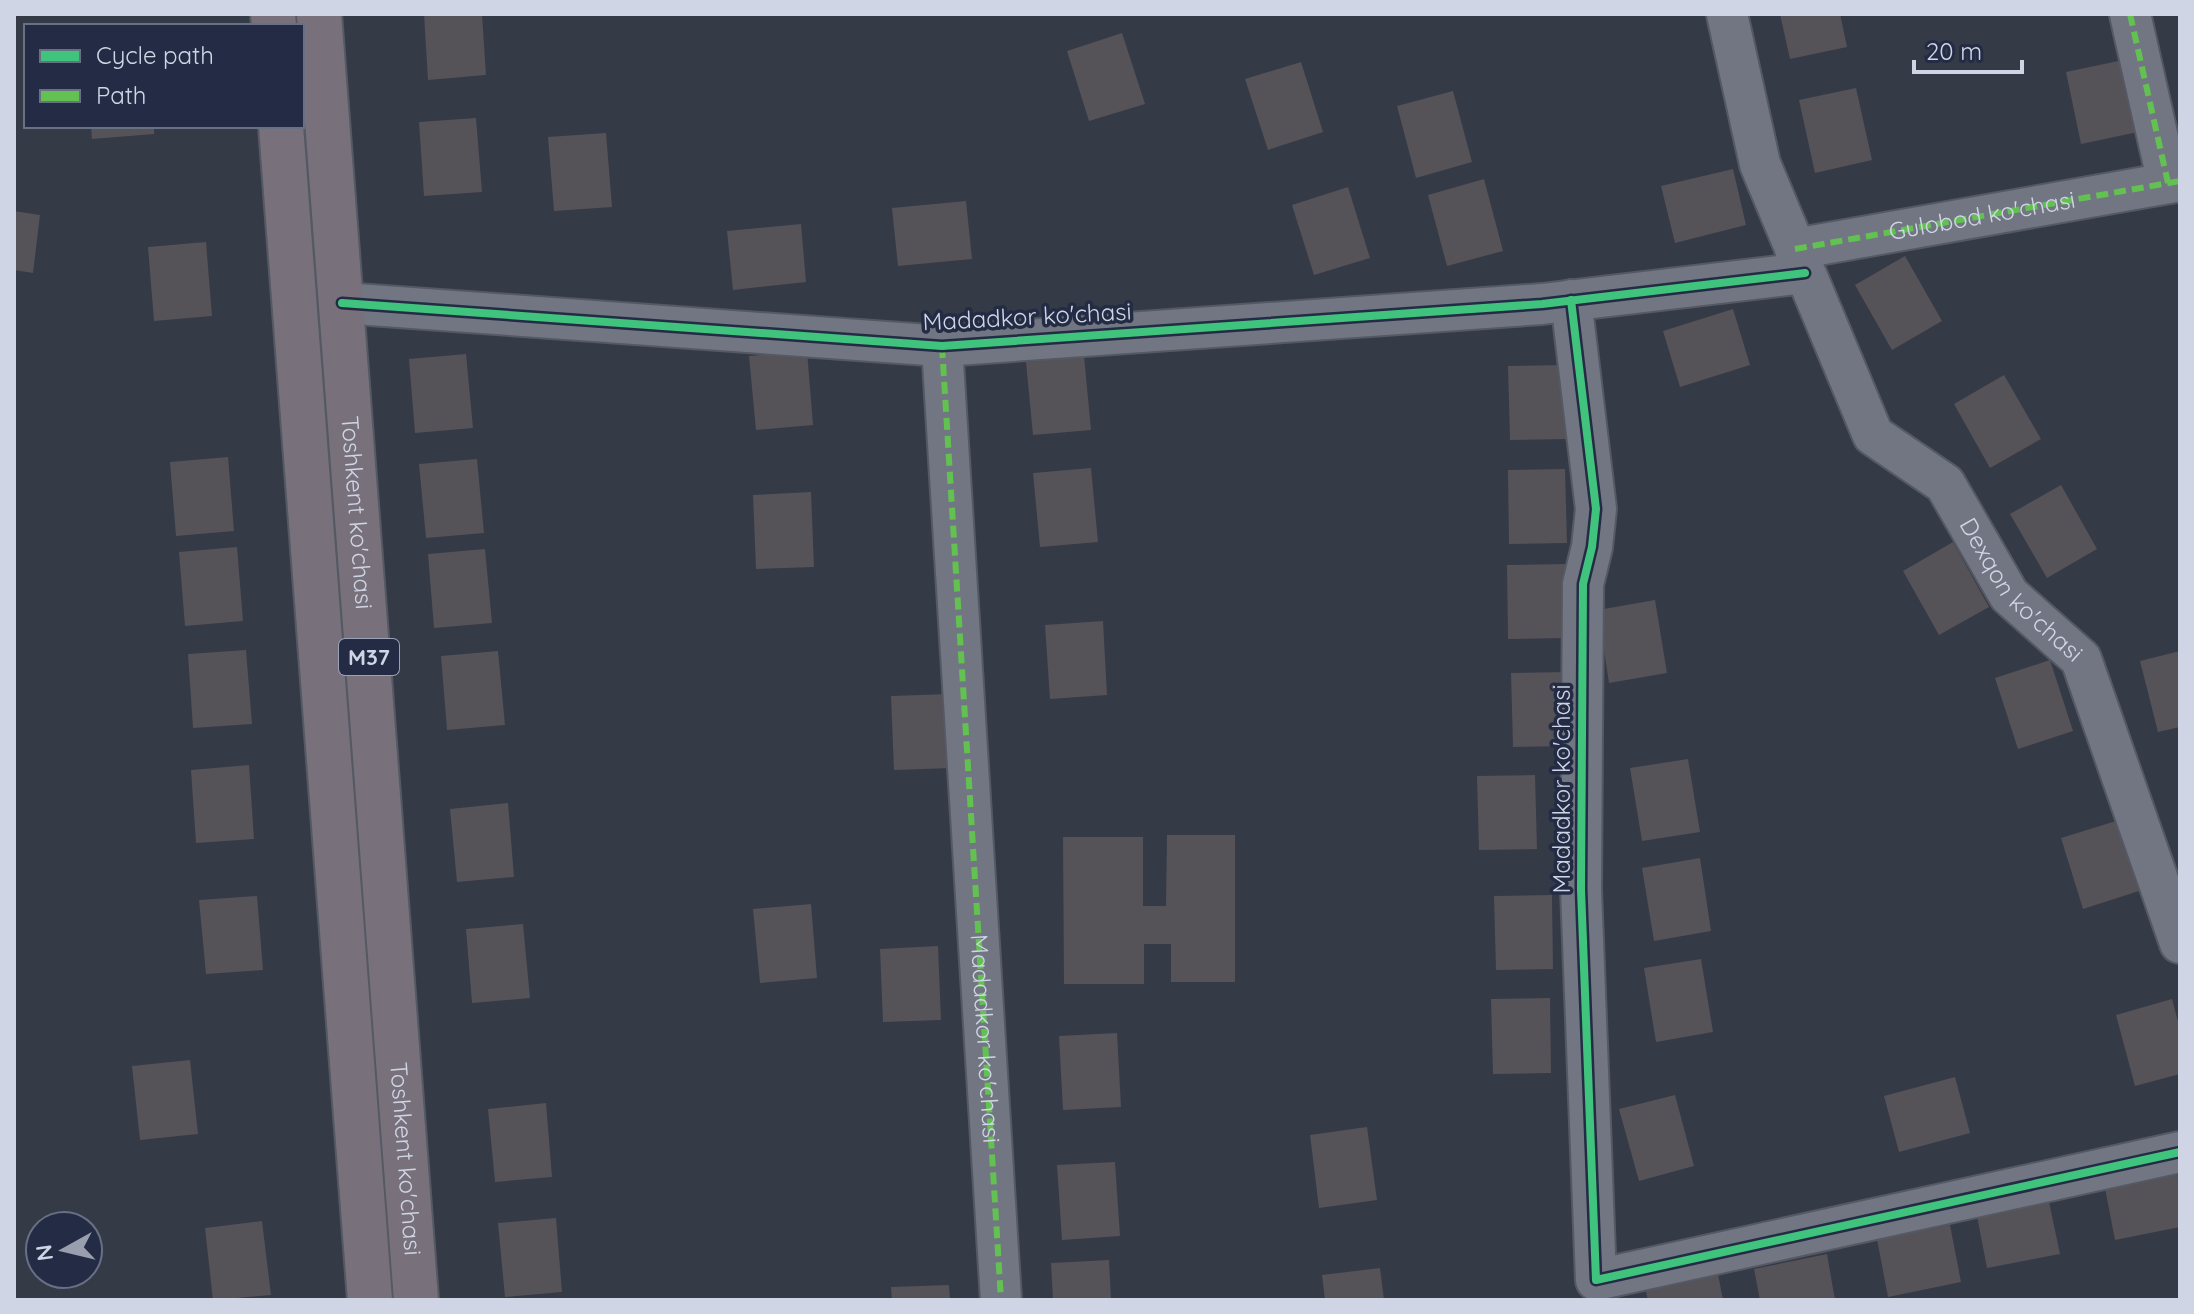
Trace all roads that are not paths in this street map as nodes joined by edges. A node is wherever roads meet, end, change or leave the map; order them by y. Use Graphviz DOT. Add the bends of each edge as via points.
graph roads {
  1 [pos="319,14"];
  2 [pos="1727,14"];
  3 [pos="2130,14"];
  4 [pos="281,128"];
  5 [pos="2174,182"];
  6 [pos="1800,261"];
  7 [pos="1571,300"];
  8 [pos="342,303"];
  9 [pos="942,346"];
  10 [pos="2180,943"];
  11 [pos="2180,1152"];
  12 [pos="370,1300"];
  13 [pos="416,1300"];
  14 [pos="1001,1300"];
  1 -- 8 [label="highway, Toshkent ko'chasi / M37"];
  2 -- 6 [label="street" via="1760,164"];
  3 -- 5 [label="street, Gulobod ko'chasi"];
  4 -- 12 [label="highway, Toshkent ko'chasi / M37"];
  5 -- 6 [label="street, Gulobod ko'chasi"];
  6 -- 7 [label="street, Madadkor ko'chasi"];
  6 -- 10 [label="street, Dexqon ko'chasi" via="1873,435 1945,484 2009,595 2081,659"];
  7 -- 9 [label="street, Madadkor ko'chasi"];
  7 -- 11 [label="street, Madadkor ko'chasi" via="1596,509 1583,584 1581,889 1596,1280"];
  8 -- 9 [label="street, Madadkor ko'chasi"];
  8 -- 13 [label="highway, Toshkent ko'chasi / M37"];
  9 -- 14 [label="street, Madadkor ko'chasi"];
}
